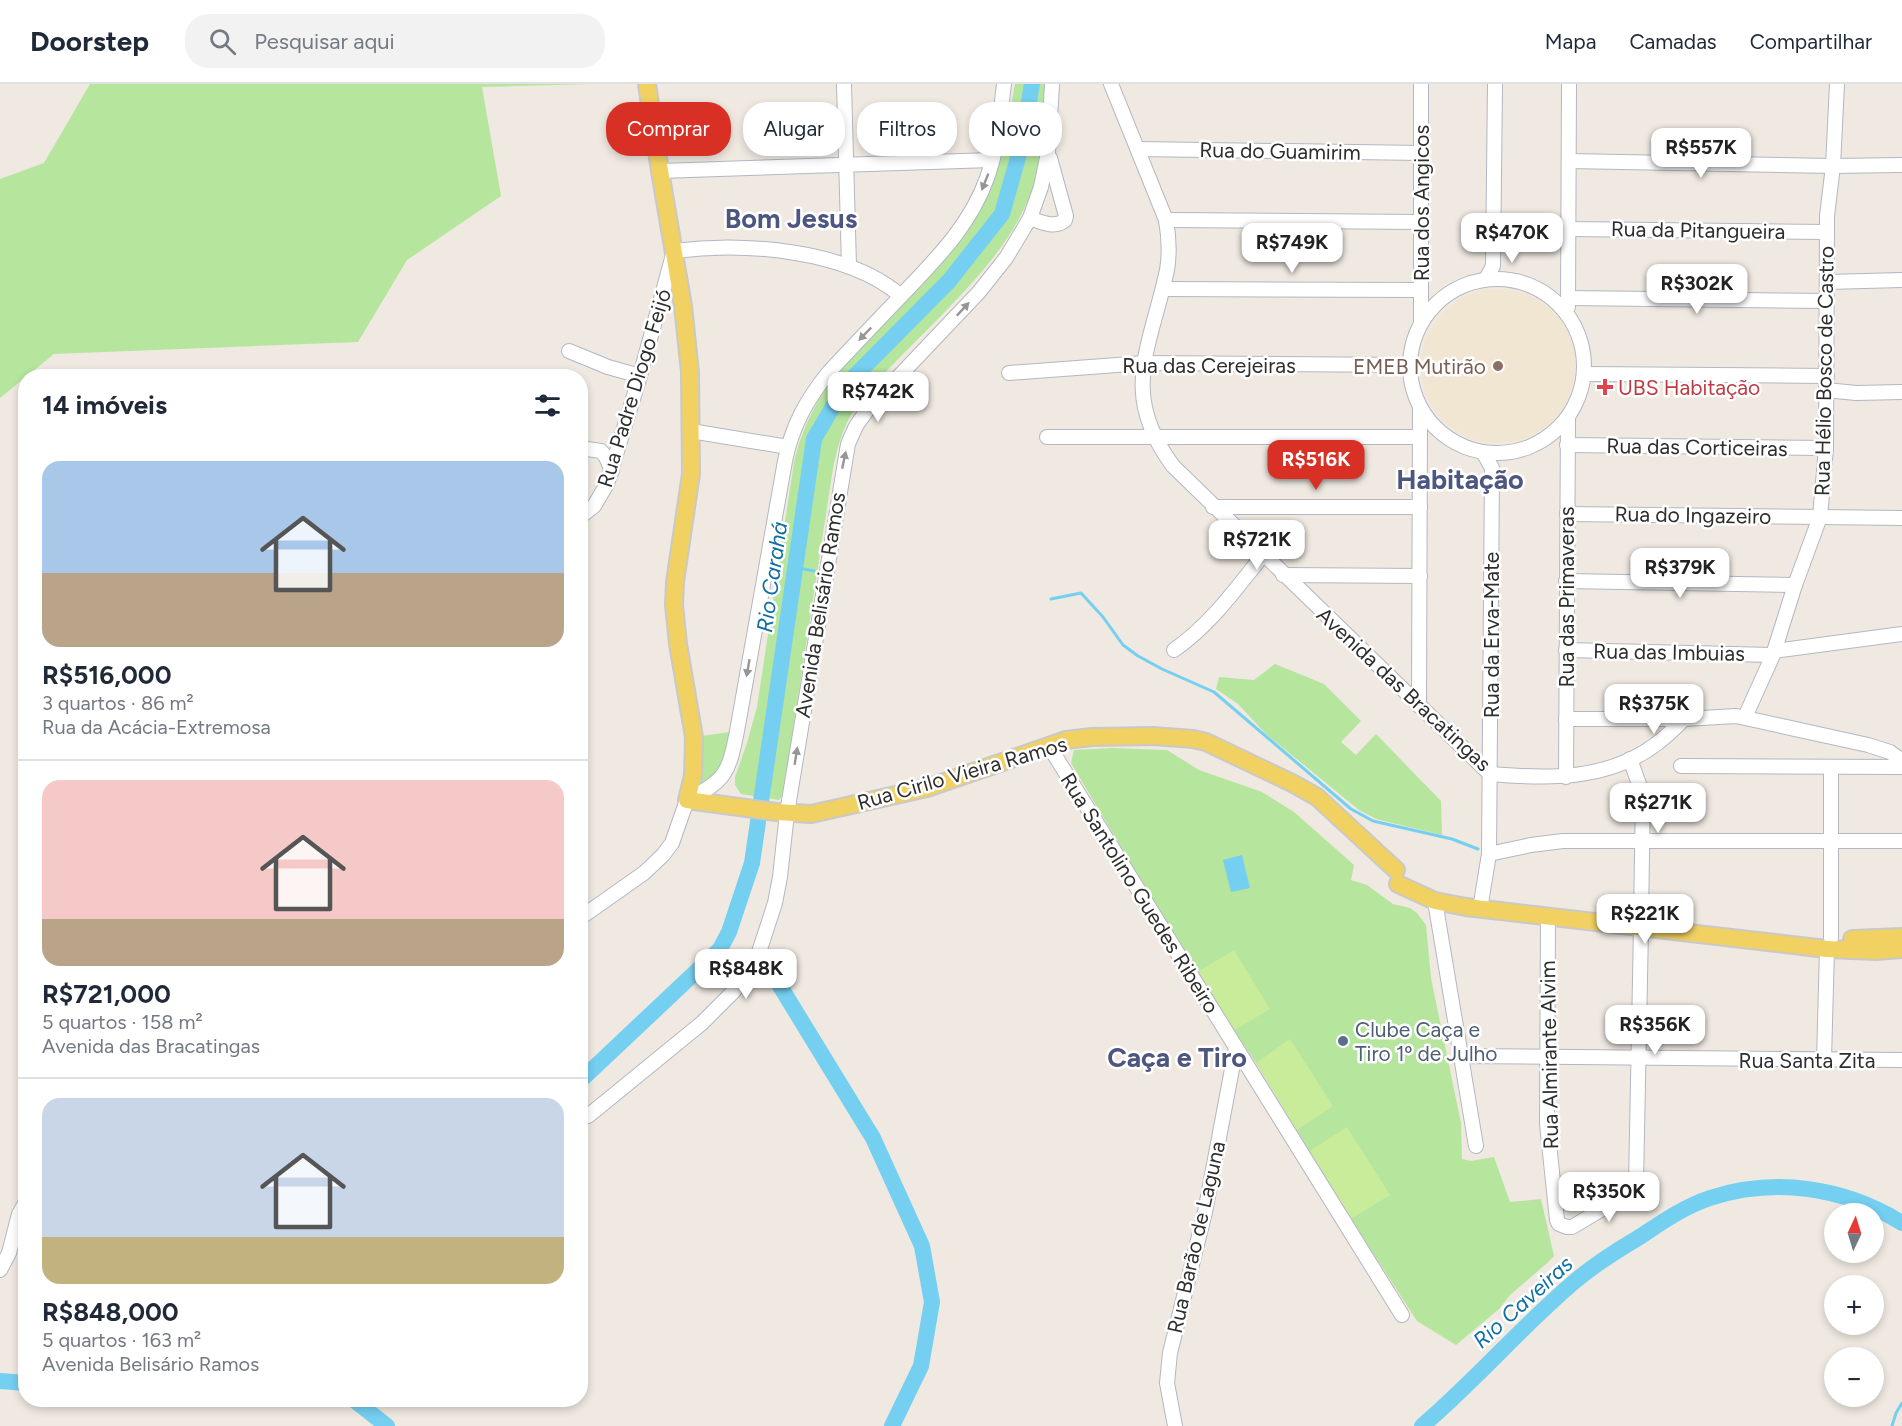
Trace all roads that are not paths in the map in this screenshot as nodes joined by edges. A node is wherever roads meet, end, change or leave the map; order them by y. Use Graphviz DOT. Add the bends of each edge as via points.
graph roads {
  1 [pos="647,84"];
  2 [pos="844,84"];
  3 [pos="1004,84"];
  4 [pos="1052,84"];
  5 [pos="1111,84"];
  6 [pos="1421,84"];
  7 [pos="1494,84"];
  8 [pos="1569,84"];
  9 [pos="1837,84"];
  10 [pos="1051,102"];
  11 [pos="1138,150"];
  12 [pos="1421,153"];
  13 [pos="1047,156"];
  14 [pos="1049,156"];
  15 [pos="992,160"];
  16 [pos="1569,161"];
  17 [pos="846,165"];
  18 [pos="1902,165"];
  19 [pos="1833,166"];
  20 [pos="660,171"];
  21 [pos="1030,218"];
  22 [pos="1166,220"];
  23 [pos="1420,222"];
  24 [pos="1569,229"];
  25 [pos="1827,232"];
  26 [pos="674,250"];
  27 [pos="849,266"];
  28 [pos="1493,266"];
  29 [pos="1501,278"];
  30 [pos="1486,279"];
  31 [pos="1902,280"];
  32 [pos="1827,282"];
  33 [pos="1163,289"];
  34 [pos="1420,290"];
  35 [pos="901,296"];
  36 [pos="1568,298"];
  37 [pos="1827,301"];
  38 [pos="1568,315"];
  39 [pos="1420,322"];
  40 [pos="568,351"];
  41 [pos="1144,363"];
  42 [pos="1409,365"];
  43 [pos="1009,373"];
  44 [pos="1584,375"];
  45 [pos="640,376"];
  46 [pos="1826,383"];
  47 [pos="1902,392"];
  48 [pos="1420,409"];
  49 [pos="1568,417"];
  50 [pos="691,432"];
  51 [pos="1047,437"];
  52 [pos="1153,437"];
  53 [pos="1420,437"];
  54 [pos="1567,445"];
  55 [pos="788,447"];
  56 [pos="1826,448"];
  57 [pos="588,449"];
  58 [pos="1483,452"];
  59 [pos="1501,453"];
  60 [pos="1492,468"];
  61 [pos="612,471"];
  62 [pos="1213,507"];
  63 [pos="1420,507"];
  64 [pos="588,511"];
  65 [pos="1567,514"];
  66 [pos="1820,517"];
  67 [pos="1902,518"];
  68 [pos="1263,555"];
  69 [pos="1283,575"];
  70 [pos="1420,576"];
  71 [pos="1566,581"];
  72 [pos="1795,585"];
  73 [pos="1902,634"];
  74 [pos="1174,650"];
  75 [pos="1566,650"];
  76 [pos="1773,653"];
  77 [pos="1419,706"];
  78 [pos="1745,717"];
  79 [pos="1566,719"];
  80 [pos="1684,719"];
  81 [pos="1049,746"];
  82 [pos="1630,759"];
  83 [pos="1902,761"];
  84 [pos="1681,766"];
  85 [pos="1831,766"];
  86 [pos="1902,767"];
  87 [pos="1490,774"];
  88 [pos="1566,777"];
  89 [pos="687,800"];
  90 [pos="782,813"];
  91 [pos="1642,841"];
  92 [pos="1831,841"];
  93 [pos="1902,841"];
  94 [pos="1490,854"];
  95 [pos="1398,878"];
  96 [pos="1435,901"];
  97 [pos="1481,904"];
  98 [pos="588,912"];
  99 [pos="1548,917"];
  100 [pos="1641,922"];
  101 [pos="1902,937"];
  102 [pos="1829,944"];
  103 [pos="1902,949"];
  104 [pos="1236,1048"];
  105 [pos="1461,1056"];
  106 [pos="1547,1057"];
  107 [pos="1639,1058"];
  108 [pos="1824,1060"];
  109 [pos="1902,1060"];
  110 [pos="588,1116"];
  111 [pos="1476,1146"];
  112 [pos="18,1218"];
  113 [pos="0,1270"];
  114 [pos="1402,1315"];
  115 [pos="1175,1426"];
  1 -- 20 [label="main road"];
  2 -- 17 [label="street"];
  3 -- 15 [label="street"];
  4 -- 10 [label="street, Avenida Belisário Ramos"];
  5 -- 11 [label="street, Avenida das Bracatingas"];
  6 -- 12 [label="street, Rua dos Angicos"];
  7 -- 28 [label="street"];
  8 -- 16 [label="street"];
  9 -- 19 [label="street, Rua Hélio Bosco de Castro"];
  11 -- 12 [label="street, Rua do Guamirim"];
  11 -- 22 [label="street, Avenida das Bracatingas"];
  12 -- 23 [label="street, Rua dos Angicos"];
  13 -- 21 [label="street, Avenida Belisário Ramos"];
  14 -- 21 [label="street" via="1065,220 1053,225"];
  15 -- 17 [label="street"];
  15 -- 35 [label="street, one-way" via="979,196 959,230"];
  16 -- 19 [label="street"];
  16 -- 24 [label="street"];
  17 -- 20 [label="street"];
  17 -- 27 [label="street"];
  18 -- 19 [label="street"];
  19 -- 25 [label="street, Rua Hélio Bosco de Castro"];
  20 -- 26 [label="main road"];
  90 -- 21 [label="street, Avenida Belisário Ramos, one-way" via="848,444 868,410 994,273"];
  22 -- 23 [label="street"];
  22 -- 33 [label="street, Avenida das Bracatingas" via="1169,256"];
  23 -- 34 [label="street, Rua dos Angicos"];
  24 -- 25 [label="street, Rua da Pitangueira"];
  24 -- 36 [label="street"];
  25 -- 32 [label="street, Rua Hélio Bosco de Castro"];
  26 -- 27 [label="street" via="768,250"];
  26 -- 45 [label="street, Rua Padre Diogo Feijó"];
  26 -- 50 [label="main road" via="687,333"];
  27 -- 35 [label="street" via="874,276"];
  28 -- 29 [label="street"];
  28 -- 30 [label="street"];
  29 -- 30 [label="street"];
  29 -- 38 [label="street" via="1539,289"];
  30 -- 39 [label="street" via="1455,288"];
  31 -- 32 [label="street"];
  32 -- 37 [label="street, Rua Hélio Bosco de Castro"];
  33 -- 34 [label="street"];
  33 -- 41 [label="street, Avenida das Bracatingas"];
  34 -- 39 [label="street, Rua dos Angicos"];
  35 -- 55 [label="street, one-way" via="813,391"];
  36 -- 37 [label="street"];
  36 -- 38 [label="street"];
  37 -- 46 [label="street, Rua Hélio Bosco de Castro"];
  38 -- 44 [label="street" via="1582,343"];
  39 -- 42 [label="street"];
  40 -- 45 [label="street"];
  41 -- 42 [label="street, Rua das Cerejeiras"];
  41 -- 43 [label="street, Rua das Cerejeiras"];
  41 -- 52 [label="street, Avenida das Bracatingas" via="1142,399"];
  42 -- 48 [label="street"];
  44 -- 46 [label="street"];
  44 -- 49 [label="street" via="1579,397"];
  45 -- 61 [label="street, Rua Padre Diogo Feijó"];
  46 -- 47 [label="street" via="1856,393"];
  46 -- 56 [label="street, Rua Hélio Bosco de Castro"];
  48 -- 53 [label="street"];
  48 -- 58 [label="street" via="1440,433"];
  49 -- 54 [label="street, Rua das Primaveras"];
  49 -- 59 [label="street" via="1550,436 1526,448"];
  50 -- 55 [label="street"];
  50 -- 89 [label="main road" via="691,474 674,605 694,737 693,775"];
  51 -- 52 [label="street"];
  52 -- 53 [label="street"];
  52 -- 62 [label="street, Avenida das Bracatingas" via="1173,466"];
  53 -- 63 [label="street"];
  54 -- 56 [label="street, Rua das Corticeiras"];
  54 -- 65 [label="street, Rua das Primaveras"];
  55 -- 89 [label="street, one-way" via="729,763 718,782"];
  56 -- 66 [label="street, Rua Hélio Bosco de Castro"];
  57 -- 61 [label="street" via="601,451"];
  58 -- 59 [label="street"];
  58 -- 60 [label="street, Rua da Erva-Mate"];
  59 -- 60 [label="street"];
  60 -- 87 [label="street, Rua da Erva-Mate"];
  61 -- 64 [label="street, Rua Padre Diogo Feijó" via="602,495"];
  62 -- 63 [label="street"];
  62 -- 68 [label="street, Avenida das Bracatingas"];
  63 -- 70 [label="street"];
  65 -- 66 [label="street, Rua do Ingazeiro"];
  65 -- 71 [label="street, Rua das Primaveras"];
  66 -- 67 [label="street, Rua do Ingazeiro"];
  66 -- 72 [label="street, Rua Hélio Bosco de Castro"];
  68 -- 69 [label="street, Avenida das Bracatingas"];
  68 -- 74 [label="street" via="1196,634"];
  69 -- 70 [label="street"];
  69 -- 77 [label="street, Avenida das Bracatingas"];
  70 -- 77 [label="street"];
  71 -- 72 [label="street"];
  71 -- 75 [label="street, Rua das Primaveras"];
  72 -- 76 [label="street, Rua Hélio Bosco de Castro"];
  73 -- 76 [label="street, Rua das Imbuias"];
  75 -- 76 [label="street, Rua das Imbuias"];
  75 -- 79 [label="street, Rua das Primaveras"];
  76 -- 78 [label="street, Rua Hélio Bosco de Castro"];
  77 -- 87 [label="street, Avenida das Bracatingas"];
  78 -- 80 [label="street"];
  78 -- 83 [label="street" via="1880,748"];
  79 -- 80 [label="street"];
  79 -- 88 [label="street, Rua das Primaveras"];
  80 -- 82 [label="street, Avenida das Bracatingas" via="1659,742"];
  81 -- 90 [label="main road, Rua Cirilo Vieira Ramos" via="902,795 820,812"];
  81 -- 95 [label="main road, Rua Cirilo Vieira Ramos" via="1092,737 1168,736 1313,807"];
  81 -- 104 [label="street, Rua Santolino Guedes Ribeiro"];
  82 -- 88 [label="street, Avenida das Bracatingas"];
  82 -- 91 [label="street" via="1643,795"];
  84 -- 85 [label="street"];
  85 -- 86 [label="street"];
  85 -- 92 [label="street"];
  87 -- 88 [label="street, Avenida das Bracatingas"];
  87 -- 94 [label="street, Rua da Erva-Mate"];
  89 -- 90 [label="main road, Rua Cirilo Vieira Ramos"];
  89 -- 98 [label="street" via="679,827 663,855"];
  90 -- 110 [label="street, Avenida Belisário Ramos" via="783,860 775,903 759,952 746,973 702,1023"];
  91 -- 92 [label="street"];
  91 -- 94 [label="street" via="1546,842"];
  91 -- 100 [label="street"];
  92 -- 93 [label="street"];
  92 -- 102 [label="street"];
  94 -- 97 [label="street, Rua da Erva-Mate"];
  95 -- 96 [label="main road, Rua Cirilo Vieira Ramos"];
  95 -- 97 [label="main road, Rua Cirilo Vieira Ramos"];
  96 -- 97 [label="main road, Rua Cirilo Vieira Ramos"];
  96 -- 105 [label="street"];
  97 -- 99 [label="main road, Rua Cirilo Vieira Ramos"];
  97 -- 100 [label="main road, Rua Cirilo Vieira Ramos"];
  99 -- 100 [label="main road, Rua Cirilo Vieira Ramos"];
  99 -- 106 [label="street, Rua Almirante Alvim"];
  100 -- 102 [label="main road, Rua Cirilo Vieira Ramos"];
  100 -- 107 [label="street"];
  101 -- 102 [label="main road, Rua Cirilo Vieira Ramos"];
  102 -- 103 [label="main road, Rua Cirilo Vieira Ramos" via="1876,951"];
  102 -- 108 [label="street"];
  104 -- 114 [label="street, Rua Santolino Guedes Ribeiro"];
  104 -- 115 [label="street, Rua Barão de Laguna" via="1203,1221 1168,1361 1167,1383"];
  105 -- 106 [label="street, Rua Santa Zita"];
  105 -- 111 [label="street"];
  106 -- 107 [label="street, Rua Santa Zita"];
  106 -- 107 [label="street, Rua Almirante Alvim" via="1548,1139 1557,1220 1572,1227 1629,1193 1636,1184"];
  107 -- 108 [label="street, Rua Santa Zita"];
  108 -- 109 [label="street, Rua Santa Zita"];
  112 -- 113 [label="street"];
}
